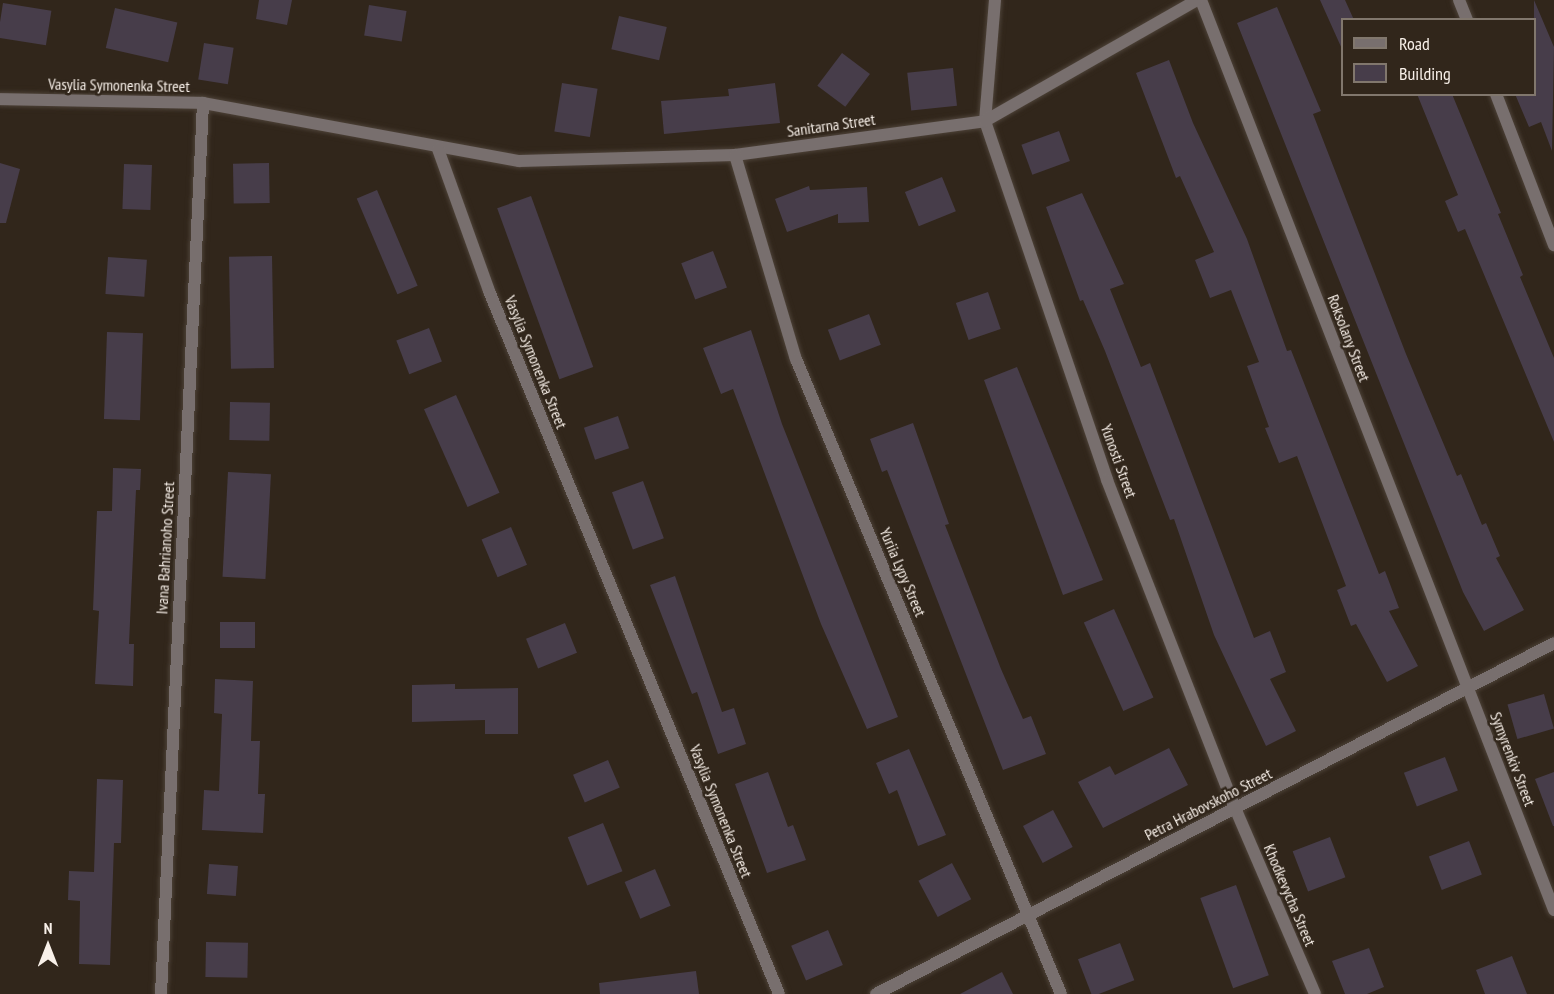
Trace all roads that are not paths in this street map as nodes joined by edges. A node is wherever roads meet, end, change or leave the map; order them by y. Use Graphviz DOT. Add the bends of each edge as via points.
graph roads {
  1 [pos="995,0"];
  2 [pos="1199,0"];
  3 [pos="1459,0"];
  4 [pos="1466,18"];
  5 [pos="1497,96"];
  6 [pos="0,99"];
  7 [pos="203,104"];
  8 [pos="985,121"];
  9 [pos="438,149"];
  10 [pos="735,155"];
  11 [pos="1554,245"];
  12 [pos="1554,643"];
  13 [pos="1467,688"];
  14 [pos="1234,808"];
  15 [pos="1554,910"];
  16 [pos="1030,915"];
  17 [pos="160,994"];
  18 [pos="779,994"];
  19 [pos="876,994"];
  20 [pos="1061,994"];
  21 [pos="1315,994"];
  1 -- 8 [label="street"];
  2 -- 8 [label="street, Sanitarna Street"];
  2 -- 13 [label="street, Roksolany Street"];
  3 -- 4 [label="street"];
  5 -- 11 [label="street"];
  6 -- 7 [label="street, Vasylia Symonenka Street"];
  7 -- 9 [label="street, Vasylia Symonenka Street"];
  7 -- 17 [label="street, Ivana Bahrianoho Street"];
  8 -- 10 [label="street, Sanitarna Street"];
  8 -- 14 [label="street, Yunosti Street" via="1107,480"];
  9 -- 10 [label="street, Sanitarna Street" via="519,161"];
  9 -- 18 [label="street, Vasylia Symonenka Street" via="489,291"];
  10 -- 16 [label="street, Yuriia Lypy Street" via="796,360"];
  12 -- 13 [label="street, Petra Hrabovskoho Street"];
  13 -- 14 [label="street, Petra Hrabovskoho Street"];
  13 -- 15 [label="street, Symyrenkiv Street"];
  14 -- 16 [label="street, Petra Hrabovskoho Street"];
  14 -- 21 [label="street, Khodkevycha Street"];
  16 -- 19 [label="street, Petra Hrabovskoho Street"];
  16 -- 20 [label="street, Yuriia Lypy Street"];
}
